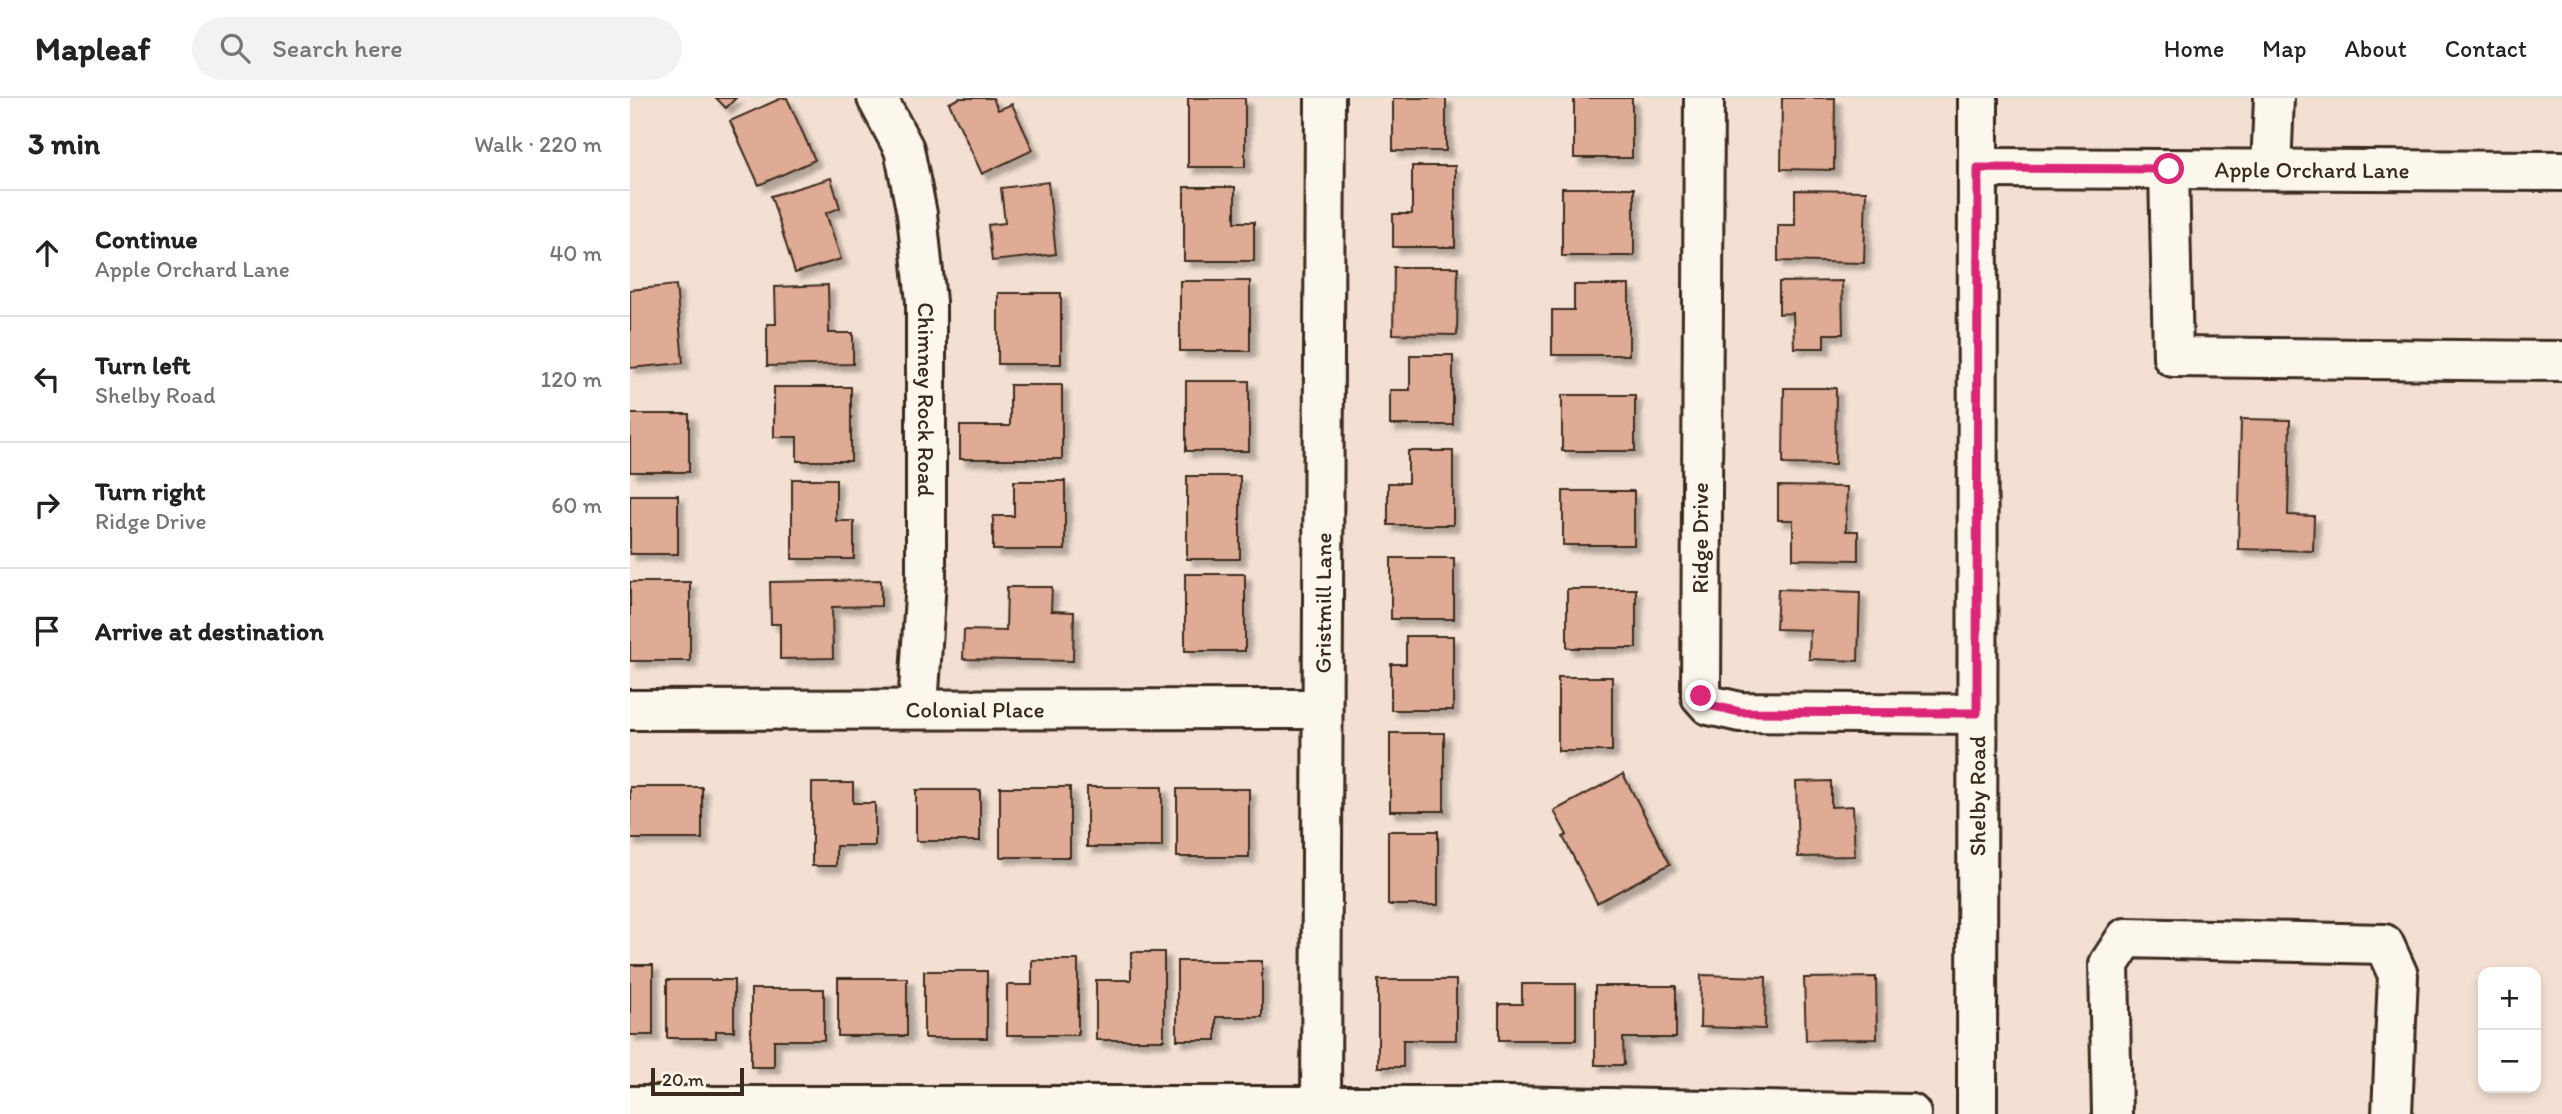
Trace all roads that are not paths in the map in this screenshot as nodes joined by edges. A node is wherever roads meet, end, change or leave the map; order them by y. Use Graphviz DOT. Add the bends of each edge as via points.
graph roads {
  1 [pos="877,98"];
  2 [pos="1325,98"];
  3 [pos="1704,98"];
  4 [pos="1978,98"];
  5 [pos="2273,98"];
  6 [pos="1978,168"];
  7 [pos="2169,169"];
  8 [pos="2271,169"];
  9 [pos="2562,171"];
  10 [pos="2562,361"];
  11 [pos="918,708"];
  12 [pos="630,709"];
  13 [pos="1321,709"];
  14 [pos="1977,713"];
  15 [pos="630,1106"];
  16 [pos="1321,1107"];
  17 [pos="1912,1114"];
  18 [pos="1977,1114"];
  19 [pos="2112,1114"];
  20 [pos="2392,1114"];
  1 -- 11 [label="street, Chimney Rock Road" via="904,149 917,214 926,302 926,580"];
  2 -- 13 [label="street, Gristmill Lane"];
  3 -- 14 [label="street, Ridge Drive" via="1701,696 1709,705 1740,712"];
  4 -- 6 [label="street, Shelby Road"];
  5 -- 8 [label="street"];
  6 -- 7 [label="street, Apple Orchard Lane"];
  6 -- 14 [label="street, Shelby Road"];
  7 -- 8 [label="street, Apple Orchard Lane"];
  7 -- 10 [label="street" via="2173,357"];
  8 -- 9 [label="street, Apple Orchard Lane"];
  11 -- 12 [label="street, Colonial Place"];
  11 -- 13 [label="street, Colonial Place"];
  13 -- 16 [label="street, Gristmill Lane"];
  14 -- 18 [label="street, Shelby Road"];
  15 -- 16 [label="street"];
  16 -- 17 [label="street"];
  19 -- 20 [label="street" via="2109,964 2126,938 2164,937 2385,944 2398,975"];
}
